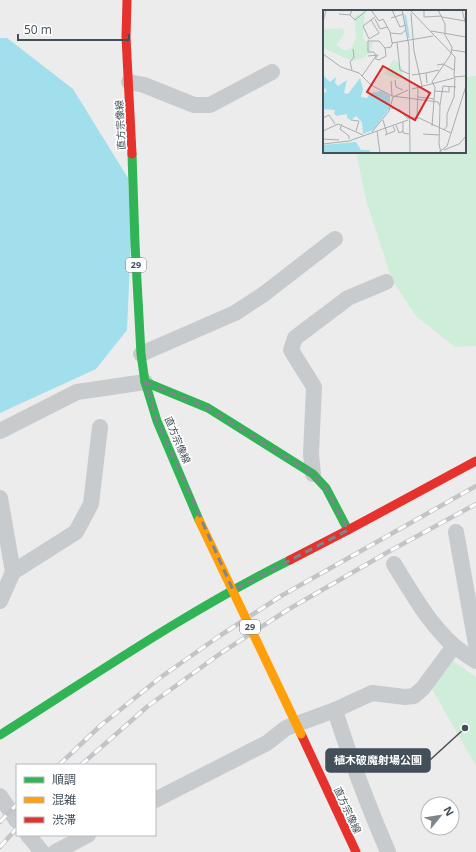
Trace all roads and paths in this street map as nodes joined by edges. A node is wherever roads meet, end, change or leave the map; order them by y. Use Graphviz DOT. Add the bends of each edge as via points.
graph roads {
  1 [pos="128,0"];
  2 [pos="272,72"];
  3 [pos="129,82"];
  4 [pos="334,239"];
  5 [pos="386,282"];
  6 [pos="141,354"];
  7 [pos="145,382"];
  8 [pos="100,427"];
  9 [pos="0,431"];
  10 [pos="476,461"];
  11 [pos="313,474"];
  12 [pos="0,498"];
  13 [pos="348,530"];
  14 [pos="456,532"];
  15 [pos="394,564"];
  16 [pos="13,572"];
  17 [pos="0,601"];
  18 [pos="476,644"];
  19 [pos="454,646"];
  20 [pos="476,661"];
  21 [pos="335,710"];
  22 [pos="0,735"];
  23 [pos="0,796"];
  24 [pos="156,799"];
  25 [pos="16,820"];
  26 [pos="29,836"];
  27 [pos="86,836"];
  28 [pos="42,852"];
  29 [pos="55,852"];
  30 [pos="356,852"];
  31 [pos="388,852"];
  1 -- 3 [label="main road, 直方宗像線 / 29" via="126,37"];
  2 -- 3 [label="street" via="210,105 194,105 144,85"];
  3 -- 6 [label="main road, 直方宗像線 / 29"];
  4 -- 6 [label="street" via="264,294 235,313"];
  5 -- 11 [label="street" via="348,298 295,338 291,350 314,387 311,454"];
  6 -- 7 [label="main road, 直方宗像線 / 29"];
  7 -- 9 [label="street" via="76,392"];
  7 -- 11 [label="main road" via="208,408"];
  7 -- 30 [label="main road, 直方宗像線 / 29, bridge" via="157,421 199,520"];
  8 -- 16 [label="street" via="91,504 76,532"];
  10 -- 13 [label="main road"];
  11 -- 13 [label="main road" via="326,488"];
  12 -- 16 [label="street"];
  13 -- 22 [label="main road" via="245,582"];
  14 -- 18 [label="street"];
  15 -- 19 [label="street" via="424,612"];
  16 -- 17 [label="street"];
  19 -- 20 [label="street"];
  19 -- 21 [label="street" via="423,688 414,696 372,693"];
  21 -- 24 [label="street" via="286,728 267,742"];
  21 -- 31 [label="street" via="353,767"];
  23 -- 25 [label="street"];
  26 -- 28 [label="street"];
  27 -- 29 [label="street"];
}
